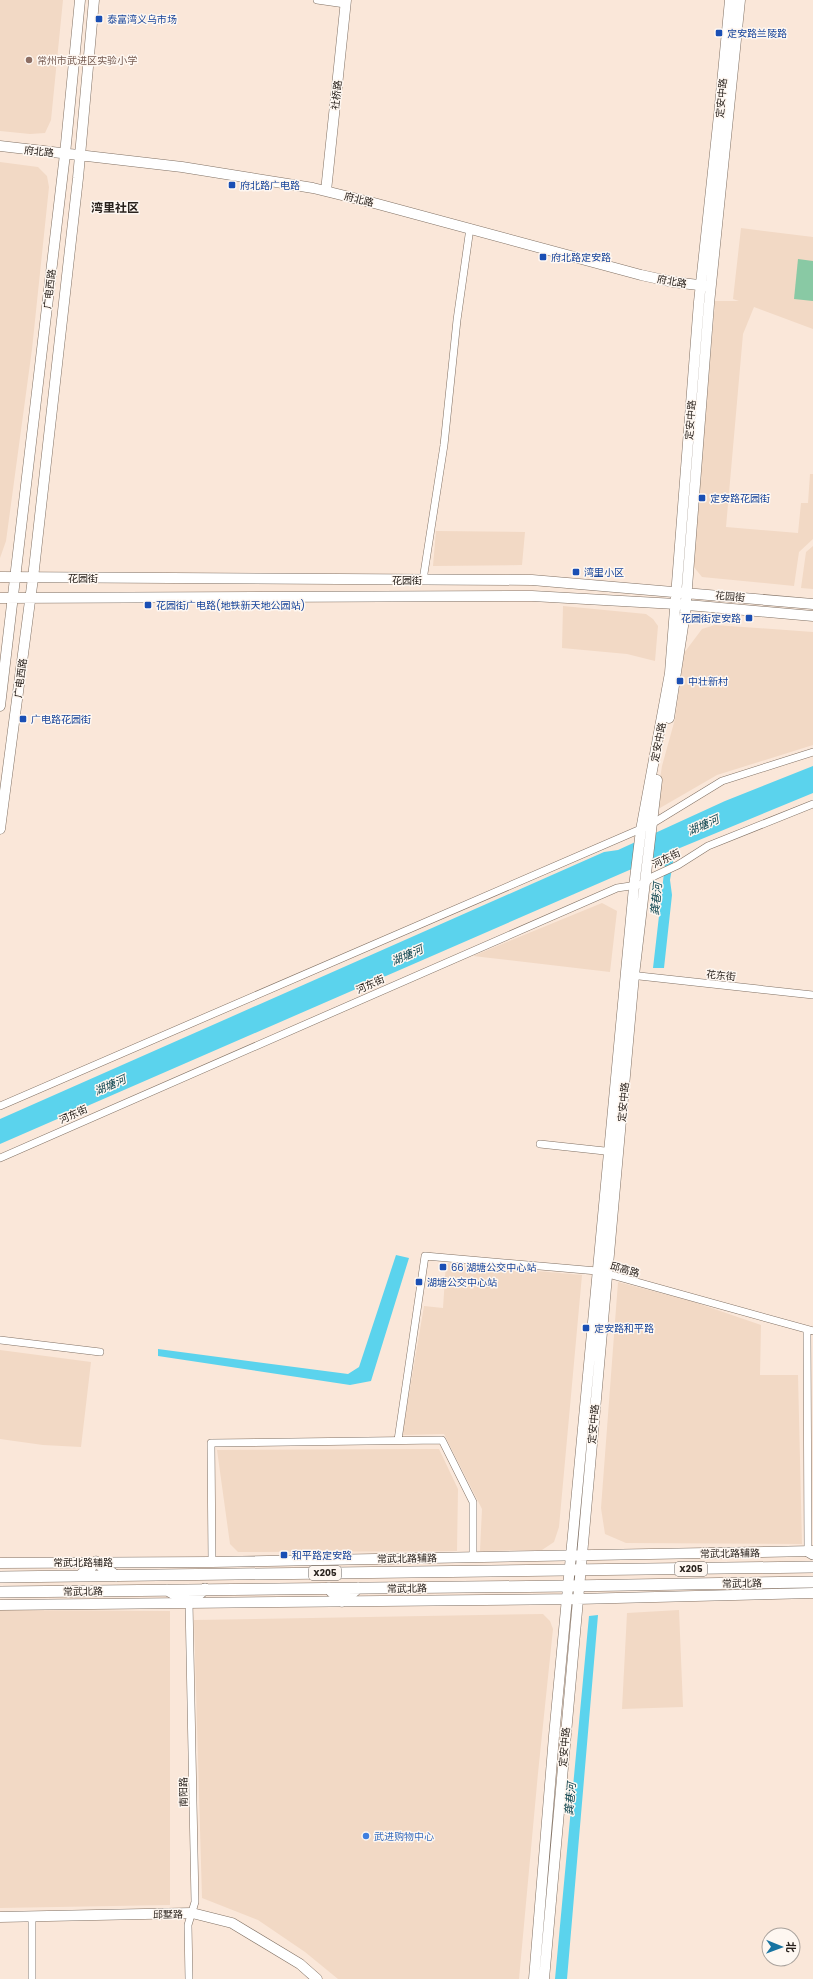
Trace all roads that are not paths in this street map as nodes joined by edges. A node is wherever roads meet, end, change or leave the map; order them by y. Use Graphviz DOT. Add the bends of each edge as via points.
graph roads {
  1 [pos="80,0"];
  2 [pos="94,0"];
  3 [pos="317,0"];
  4 [pos="730,0"];
  5 [pos="740,0"];
  6 [pos="346,2"];
  7 [pos="0,146"];
  8 [pos="65,154"];
  9 [pos="80,155"];
  10 [pos="326,191"];
  11 [pos="470,228"];
  12 [pos="706,286"];
  13 [pos="0,577"];
  14 [pos="14,578"];
  15 [pos="33,578"];
  16 [pos="423,580"];
  17 [pos="682,592"];
  18 [pos="0,598"];
  19 [pos="13,599"];
  20 [pos="31,599"];
  21 [pos="681,604"];
  22 [pos="813,604"];
  23 [pos="813,616"];
  24 [pos="0,706"];
  25 [pos="813,752"];
  26 [pos="813,804"];
  27 [pos="0,829"];
  28 [pos="645,831"];
  29 [pos="644,876"];
  30 [pos="634,886"];
  31 [pos="630,975"];
  32 [pos="813,995"];
  33 [pos="0,1106"];
  34 [pos="540,1144"];
  35 [pos="614,1152"];
  36 [pos="0,1158"];
  37 [pos="602,1273"];
  38 [pos="810,1330"];
  39 [pos="0,1340"];
  40 [pos="100,1352"];
  41 [pos="398,1440"];
  42 [pos="811,1552"];
  43 [pos="571,1556"];
  44 [pos="582,1556"];
  45 [pos="473,1558"];
  46 [pos="96,1562"];
  47 [pos="212,1562"];
  48 [pos="0,1563"];
  49 [pos="813,1567"];
  50 [pos="575,1571"];
  51 [pos="80,1576"];
  52 [pos="116,1576"];
  53 [pos="0,1577"];
  54 [pos="813,1582"];
  55 [pos="573,1586"];
  56 [pos="328,1588"];
  57 [pos="358,1588"];
  58 [pos="166,1590"];
  59 [pos="205,1590"];
  60 [pos="0,1592"];
  61 [pos="813,1593"];
  62 [pos="572,1599"];
  63 [pos="342,1601"];
  64 [pos="189,1602"];
  65 [pos="0,1605"];
  66 [pos="192,1913"];
  67 [pos="32,1916"];
  68 [pos="0,1917"];
  69 [pos="32,1979"];
  70 [pos="189,1979"];
  71 [pos="317,1979"];
  72 [pos="534,1979"];
  73 [pos="544,1979"];
  1 -- 8 [label="main road, 广电西路"];
  2 -- 9 [label="main road, 广电西路"];
  3 -- 6 [label="street"];
  4 -- 12 [label="main road, 定安中路"];
  5 -- 12 [label="main road, 定安中路"];
  6 -- 10 [label="main road, 社桥路"];
  7 -- 8 [label="main road, 府北路"];
  8 -- 9 [label="main road, 府北路"];
  8 -- 14 [label="main road, 广电西路"];
  9 -- 10 [label="main road, 府北路" via="182,167"];
  9 -- 15 [label="main road, 广电西路"];
  10 -- 11 [label="main road, 府北路"];
  11 -- 12 [label="main road, 府北路" via="641,275"];
  11 -- 16 [label="street" via="444,445"];
  12 -- 17 [label="main road, 定安中路"];
  13 -- 14 [label="main road, 花园街"];
  14 -- 15 [label="main road, 花园街"];
  14 -- 19 [label="main road, 广电西路"];
  15 -- 16 [label="main road, 花园街"];
  15 -- 20 [label="main road, 广电西路"];
  16 -- 17 [label="main road, 花园街" via="532,580"];
  17 -- 21 [label="main road, 定安中路"];
  17 -- 22 [label="main road, 花园街"];
  18 -- 19 [label="main road, 花园街"];
  19 -- 20 [label="main road, 花园街"];
  19 -- 24 [label="main road, 广电西路"];
  20 -- 21 [label="main road, 花园街" via="532,596"];
  20 -- 27 [label="main road, 广电西路"];
  21 -- 23 [label="main road, 花园街"];
  21 -- 28 [label="main road, 定安中路"];
  25 -- 28 [label="street" via="722,781"];
  26 -- 29 [label="street, 河东街" via="708,846 678,865"];
  28 -- 29 [label="main road, 定安中路"];
  28 -- 33 [label="street"];
  29 -- 30 [label="main road, 定安中路"];
  29 -- 31 [label="main road, 定安中路"];
  30 -- 31 [label="main road, 定安中路"];
  30 -- 36 [label="street, 河东街" via="610,891"];
  31 -- 32 [label="street, 花东街"];
  31 -- 35 [label="main road, 定安中路"];
  34 -- 35 [label="street"];
  35 -- 37 [label="main road, 定安中路"];
  37 -- 38 [label="street, 邱高路"];
  37 -- 41 [label="street, 邱高路" via="426,1256"];
  37 -- 43 [label="main road, 定安中路"];
  37 -- 44 [label="main road, 定安中路"];
  38 -- 42 [label="street"];
  39 -- 40 [label="street"];
  41 -- 45 [label="street" via="442,1440 473,1502"];
  41 -- 47 [label="street" via="211,1443"];
  42 -- 44 [label="main road, 常武北路辅路"];
  43 -- 44 [label="main road, 常武北路辅路"];
  43 -- 45 [label="main road, 常武北路辅路"];
  43 -- 50 [label="main road, 定安中路"];
  44 -- 50 [label="main road, 定安中路"];
  45 -- 47 [label="main road, 常武北路辅路"];
  46 -- 47 [label="main road, 常武北路辅路"];
  46 -- 48 [label="main road, 常武北路辅路"];
  46 -- 51 [label="main road"];
  46 -- 52 [label="main road"];
  49 -- 50 [label="main road, 常武北路 / X205"];
  50 -- 52 [label="main road, 常武北路 / X205"];
  50 -- 55 [label="main road, 定安中路"];
  51 -- 52 [label="main road, 常武北路 / X205"];
  51 -- 53 [label="main road, 常武北路 / X205"];
  54 -- 55 [label="main road, 常武北路 / X205"];
  55 -- 57 [label="main road, 常武北路 / X205"];
  55 -- 62 [label="main road, 定安中路"];
  56 -- 57 [label="main road, 常武北路 / X205"];
  56 -- 59 [label="main road, 常武北路 / X205"];
  56 -- 63 [label="main road"];
  57 -- 63 [label="main road"];
  58 -- 59 [label="main road, 常武北路 / X205"];
  58 -- 60 [label="main road, 常武北路 / X205"];
  58 -- 64 [label="main road"];
  59 -- 64 [label="main road"];
  61 -- 62 [label="main road"];
  62 -- 63 [label="main road"];
  62 -- 72 [label="main road, 定安中路"];
  62 -- 73 [label="main road, 定安中路"];
  63 -- 64 [label="main road"];
  64 -- 65 [label="main road"];
  64 -- 66 [label="street, 南阳路" via="195,1902"];
  66 -- 67 [label="main road, 邱墅路"];
  66 -- 70 [label="street, 南阳路" via="188,1925"];
  66 -- 71 [label="main road, 邱墅路" via="232,1924 300,1964"];
  67 -- 68 [label="main road, 邱墅路"];
  67 -- 69 [label="street"];
}
